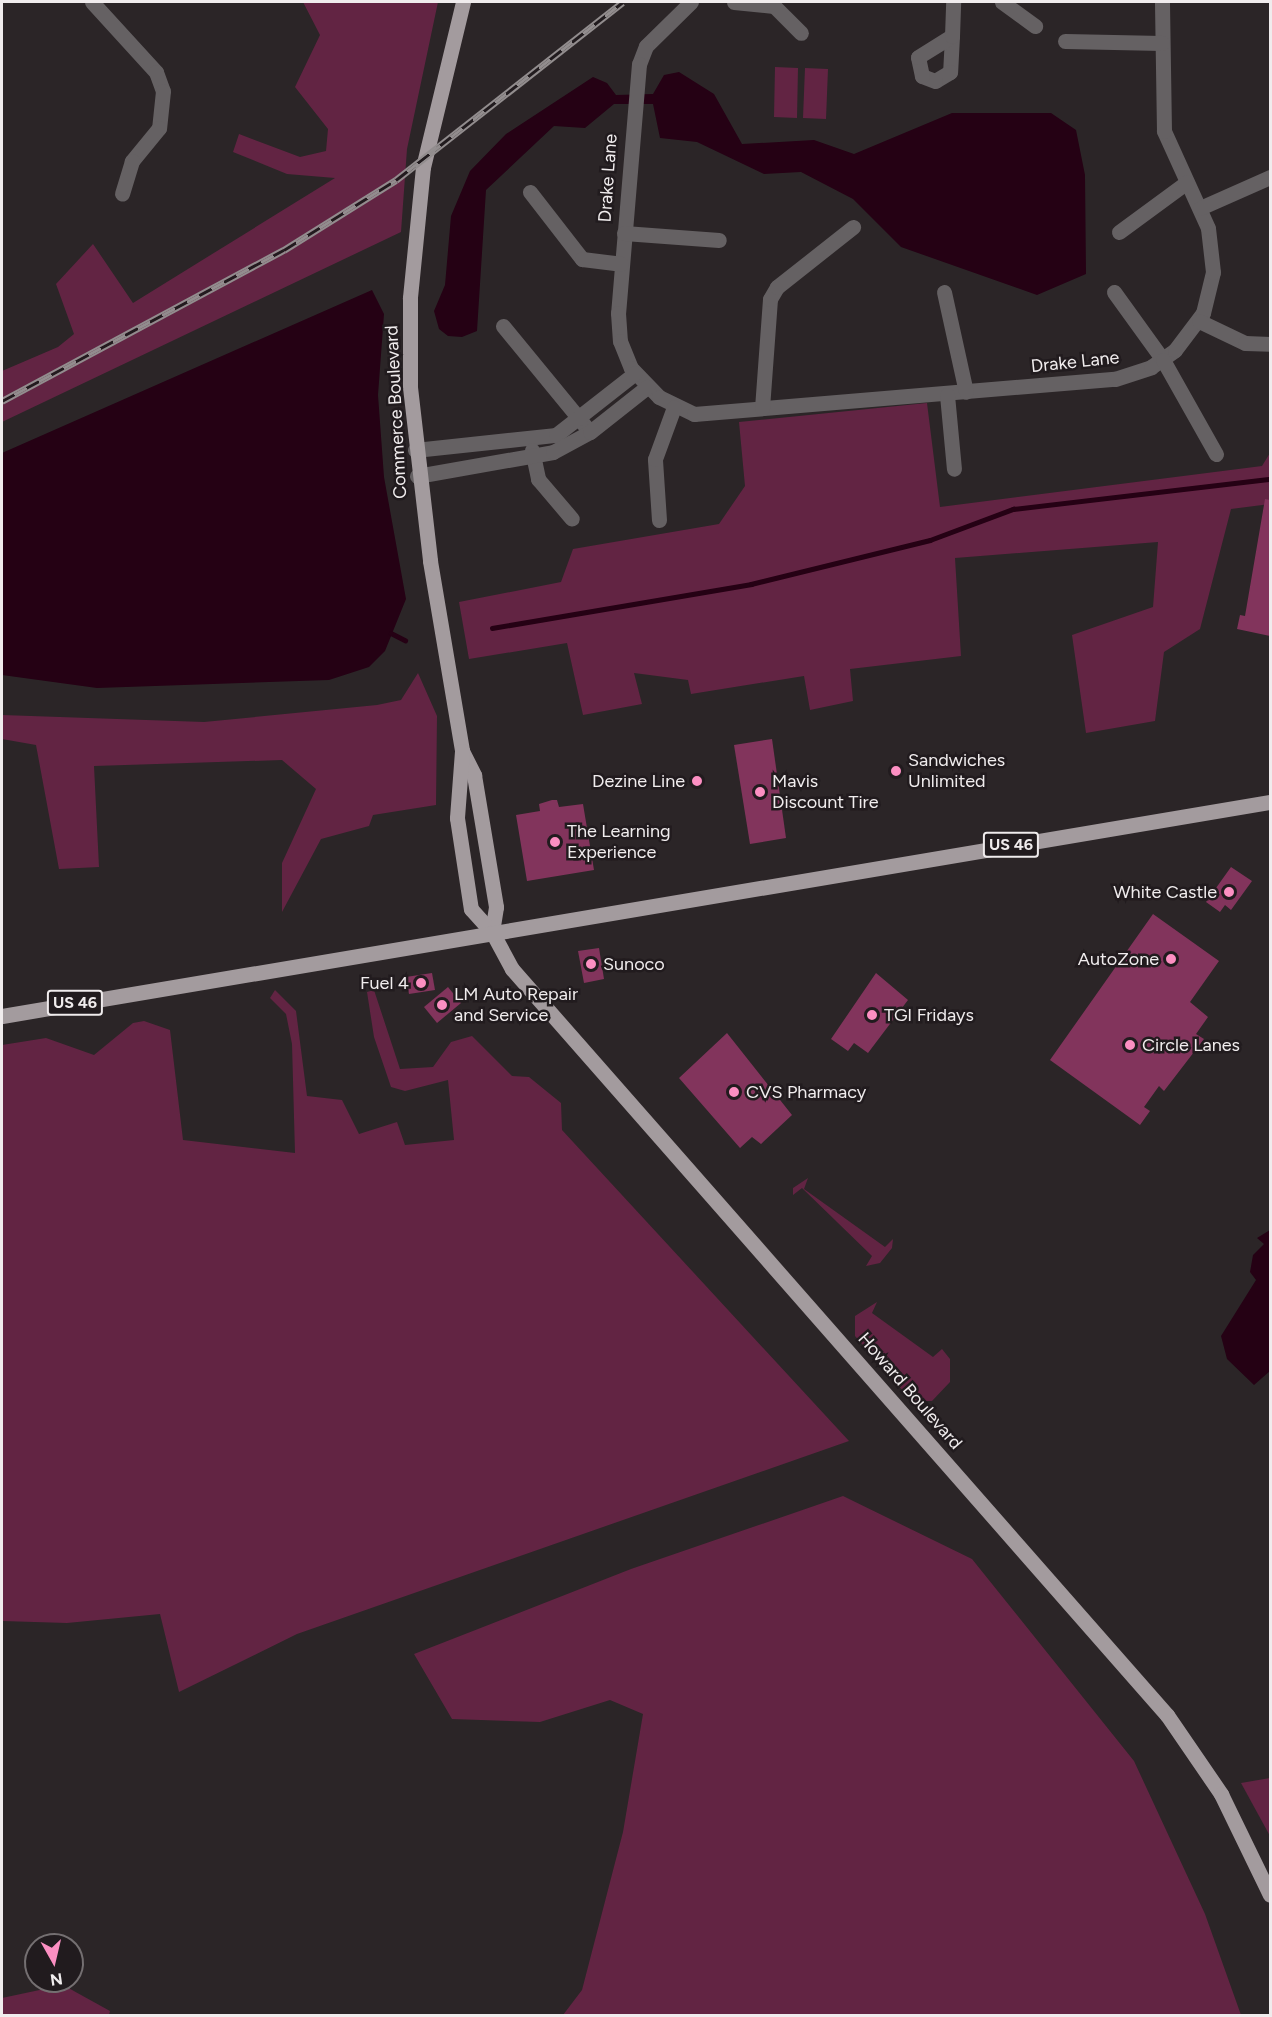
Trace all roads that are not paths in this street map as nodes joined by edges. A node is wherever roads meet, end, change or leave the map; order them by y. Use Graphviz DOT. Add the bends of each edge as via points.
graph roads {
  1 [pos="92,2"];
  2 [pos="464,2"];
  3 [pos="691,2"];
  4 [pos="734,2"];
  5 [pos="953,2"];
  6 [pos="1002,2"];
  7 [pos="1162,2"];
  8 [pos="1035,26"];
  9 [pos="801,33"];
  10 [pos="952,36"];
  11 [pos="1065,41"];
  12 [pos="1162,43"];
  13 [pos="1270,177"];
  14 [pos="1187,182"];
  15 [pos="530,192"];
  16 [pos="122,194"];
  17 [pos="1200,208"];
  18 [pos="853,226"];
  19 [pos="1119,232"];
  20 [pos="624,233"];
  21 [pos="719,240"];
  22 [pos="621,264"];
  23 [pos="944,292"];
  24 [pos="1114,292"];
  25 [pos="1199,321"];
  26 [pos="502,326"];
  27 [pos="1270,344"];
  28 [pos="1163,360"];
  29 [pos="635,373"];
  30 [pos="647,387"];
  31 [pos="966,392"];
  32 [pos="947,395"];
  33 [pos="674,407"];
  34 [pos="762,408"];
  35 [pos="580,419"];
  36 [pos="590,432"];
  37 [pos="532,441"];
  38 [pos="415,450"];
  39 [pos="1216,454"];
  40 [pos="532,458"];
  41 [pos="954,469"];
  42 [pos="417,476"];
  43 [pos="572,519"];
  44 [pos="659,520"];
  45 [pos="462,751"];
  46 [pos="1270,801"];
  47 [pos="492,932"];
  48 [pos="2,1016"];
  49 [pos="1270,1895"];
  1 -- 16 [label="street" via="156,72 163,91 159,128 132,161"];
  2 -- 38 [label="main road, Commerce Boulevard" via="423,166 409,320"];
  3 -- 20 [label="street, Drake Lane" via="646,46 634,90"];
  4 -- 9 [label="street" via="774,6"];
  5 -- 10 [label="street"];
  6 -- 8 [label="street"];
  7 -- 12 [label="street, Drake Lane"];
  11 -- 12 [label="street"];
  12 -- 14 [label="street, Drake Lane" via="1164,131"];
  13 -- 17 [label="street"];
  14 -- 17 [label="street, Drake Lane"];
  14 -- 19 [label="street"];
  15 -- 22 [label="street" via="582,259"];
  17 -- 25 [label="street, Drake Lane" via="1208,228 1213,272"];
  18 -- 34 [label="street" via="777,287 770,298"];
  20 -- 21 [label="street"];
  20 -- 22 [label="street, Drake Lane"];
  22 -- 29 [label="street, Drake Lane" via="618,331"];
  23 -- 31 [label="street"];
  24 -- 28 [label="street"];
  25 -- 27 [label="street" via="1248,345"];
  25 -- 28 [label="street, Drake Lane"];
  26 -- 35 [label="street"];
  28 -- 31 [label="street, Drake Lane" via="1115,379"];
  28 -- 39 [label="street"];
  29 -- 30 [label="street, Drake Lane"];
  29 -- 35 [label="street"];
  30 -- 33 [label="street, Drake Lane"];
  30 -- 36 [label="street"];
  31 -- 32 [label="street, Drake Lane"];
  32 -- 34 [label="street, Drake Lane"];
  32 -- 41 [label="street"];
  33 -- 34 [label="street, Drake Lane" via="694,414"];
  33 -- 44 [label="street" via="654,459"];
  35 -- 36 [label="street"];
  35 -- 37 [label="street" via="556,435"];
  36 -- 40 [label="street"];
  37 -- 38 [label="street"];
  37 -- 40 [label="street"];
  38 -- 42 [label="main road, Commerce Boulevard"];
  40 -- 42 [label="street"];
  40 -- 43 [label="street" via="538,479"];
  42 -- 45 [label="main road, Commerce Boulevard"];
  45 -- 47 [label="main road, Commerce Boulevard" via="474,775 496,907"];
  45 -- 47 [label="main road, Commerce Boulevard" via="457,818 463,864 471,909"];
  46 -- 47 [label="main road, US 46"];
  47 -- 48 [label="main road, US 46"];
  47 -- 49 [label="main road, Howard Boulevard" via="512,969 1167,1715 1221,1794"];
}
